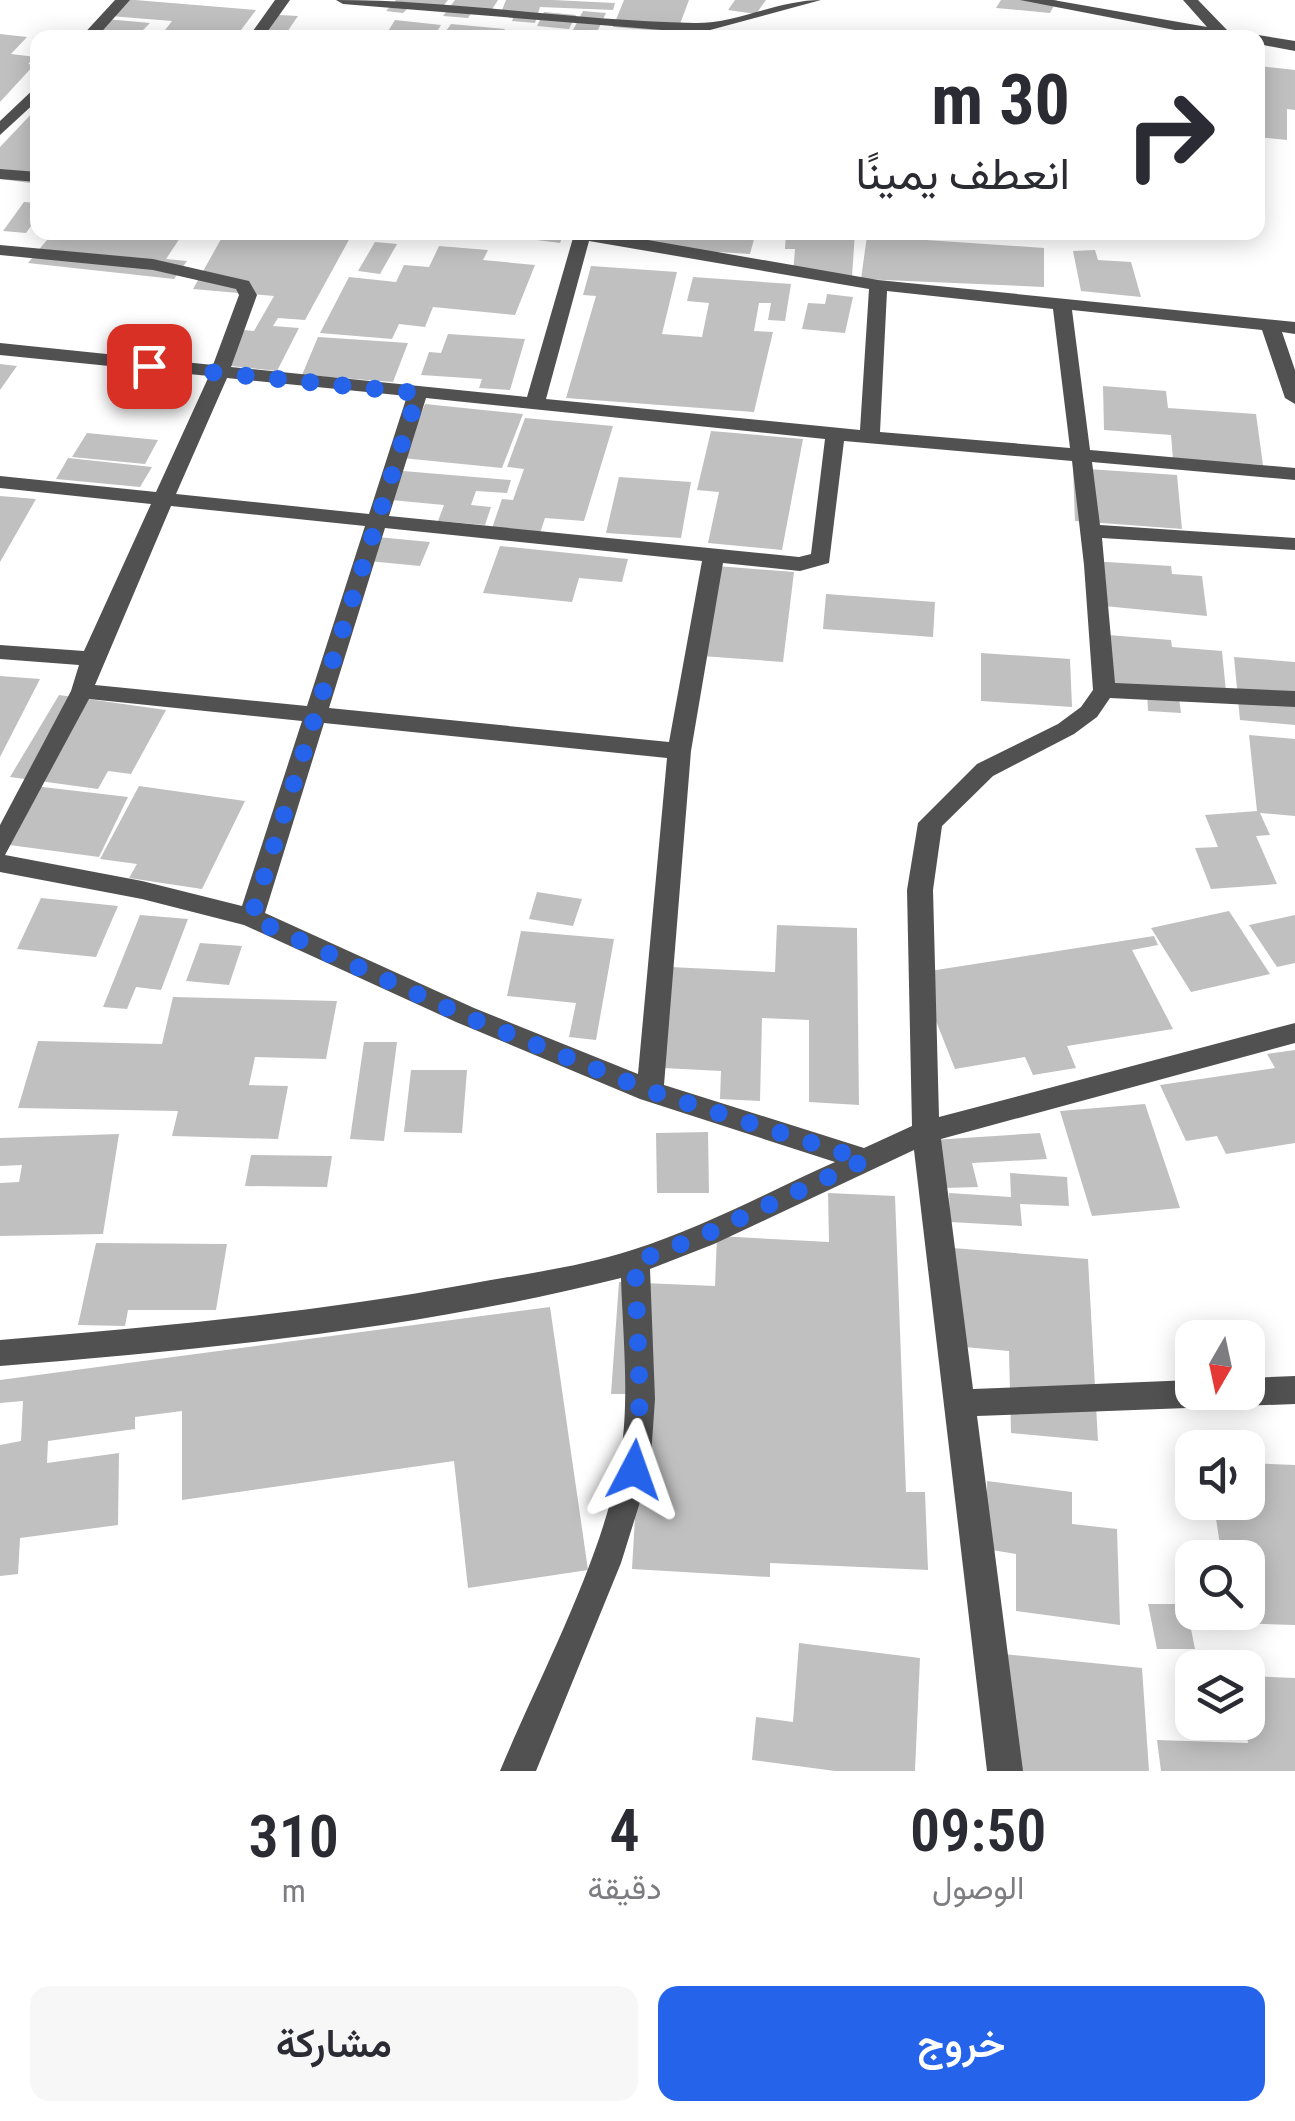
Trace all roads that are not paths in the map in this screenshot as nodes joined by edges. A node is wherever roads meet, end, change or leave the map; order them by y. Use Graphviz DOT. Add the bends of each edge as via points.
graph roads {
  1 [pos="122,0"];
  2 [pos="282,0"];
  3 [pos="343,0"];
  4 [pos="719,0"];
  5 [pos="814,0"];
  6 [pos="1027,0"];
  7 [pos="1190,0"];
  8 [pos="94,30"];
  9 [pos="261,30"];
  10 [pos="664,30"];
  11 [pos="698,30"];
  12 [pos="707,30"];
  13 [pos="1198,30"];
  14 [pos="1217,30"];
  15 [pos="1265,41"];
  16 [pos="1295,46"];
  17 [pos="30,98"];
  18 [pos="0,130"];
  19 [pos="0,174"];
  20 [pos="30,176"];
  21 [pos="576,240"];
  22 [pos="618,240"];
  23 [pos="0,250"];
  24 [pos="878,285"];
  25 [pos="1062,305"];
  26 [pos="1270,328"];
  27 [pos="1295,328"];
  28 [pos="0,350"];
  29 [pos="219,375"];
  30 [pos="418,393"];
  31 [pos="1295,398"];
  32 [pos="535,404"];
  33 [pos="834,434"];
  34 [pos="870,437"];
  35 [pos="1081,456"];
  36 [pos="1295,474"];
  37 [pos="0,482"];
  38 [pos="164,500"];
  39 [pos="378,518"];
  40 [pos="1091,531"];
  41 [pos="1295,544"];
  42 [pos="714,556"];
  43 [pos="0,652"];
  44 [pos="92,659"];
  45 [pos="1104,690"];
  46 [pos="82,691"];
  47 [pos="1295,699"];
  48 [pos="317,713"];
  49 [pos="679,751"];
  50 [pos="0,848"];
  51 [pos="0,863"];
  52 [pos="251,918"];
  53 [pos="1295,1033"];
  54 [pos="650,1091"];
  55 [pos="926,1132"];
  56 [pos="865,1160"];
  57 [pos="635,1262"];
  58 [pos="0,1353"];
  59 [pos="1295,1390"];
  60 [pos="1265,1391"];
  61 [pos="1175,1395"];
  62 [pos="959,1404"];
  63 [pos="518,1771"];
  64 [pos="1005,1771"];
  1 -- 8 [label="street"];
  2 -- 9 [label="street"];
  3 -- 10 [label="street"];
  4 -- 11 [label="street"];
  5 -- 12 [label="street"];
  6 -- 13 [label="street"];
  7 -- 14 [label="street"];
  15 -- 16 [label="street"];
  17 -- 18 [label="street"];
  19 -- 20 [label="street"];
  21 -- 32 [label="street"];
  22 -- 24 [label="street"];
  23 -- 29 [label="street" via="122,260 243,285 248,296"];
  24 -- 25 [label="street"];
  24 -- 34 [label="street"];
  25 -- 26 [label="street"];
  25 -- 35 [label="street"];
  26 -- 27 [label="street"];
  26 -- 31 [label="street"];
  28 -- 29 [label="street"];
  29 -- 30 [label="street"];
  29 -- 38 [label="street"];
  30 -- 32 [label="street"];
  30 -- 39 [label="street"];
  32 -- 33 [label="street"];
  33 -- 34 [label="street"];
  33 -- 42 [label="street" via="821,558 800,564"];
  34 -- 35 [label="street"];
  35 -- 36 [label="street"];
  35 -- 40 [label="street"];
  37 -- 38 [label="street"];
  38 -- 39 [label="street"];
  38 -- 44 [label="street"];
  39 -- 42 [label="street"];
  39 -- 48 [label="street"];
  40 -- 41 [label="street"];
  40 -- 45 [label="street"];
  42 -- 49 [label="street"];
  43 -- 44 [label="street"];
  44 -- 46 [label="street"];
  45 -- 47 [label="street"];
  45 -- 55 [label="street" via="1066,728 985,770 930,823 920,890"];
  46 -- 48 [label="street"];
  46 -- 50 [label="street"];
  48 -- 49 [label="street"];
  48 -- 52 [label="street"];
  49 -- 54 [label="street"];
  51 -- 52 [label="street"];
  52 -- 54 [label="street"];
  53 -- 55 [label="street"];
  54 -- 56 [label="street"];
  55 -- 56 [label="street"];
  55 -- 62 [label="street"];
  56 -- 57 [label="street"];
  57 -- 58 [label="street" via="410,1308"];
  57 -- 63 [label="street" via="640,1399 634,1470 605,1563"];
  59 -- 60 [label="street"];
  61 -- 62 [label="street"];
  62 -- 64 [label="street"];
}
